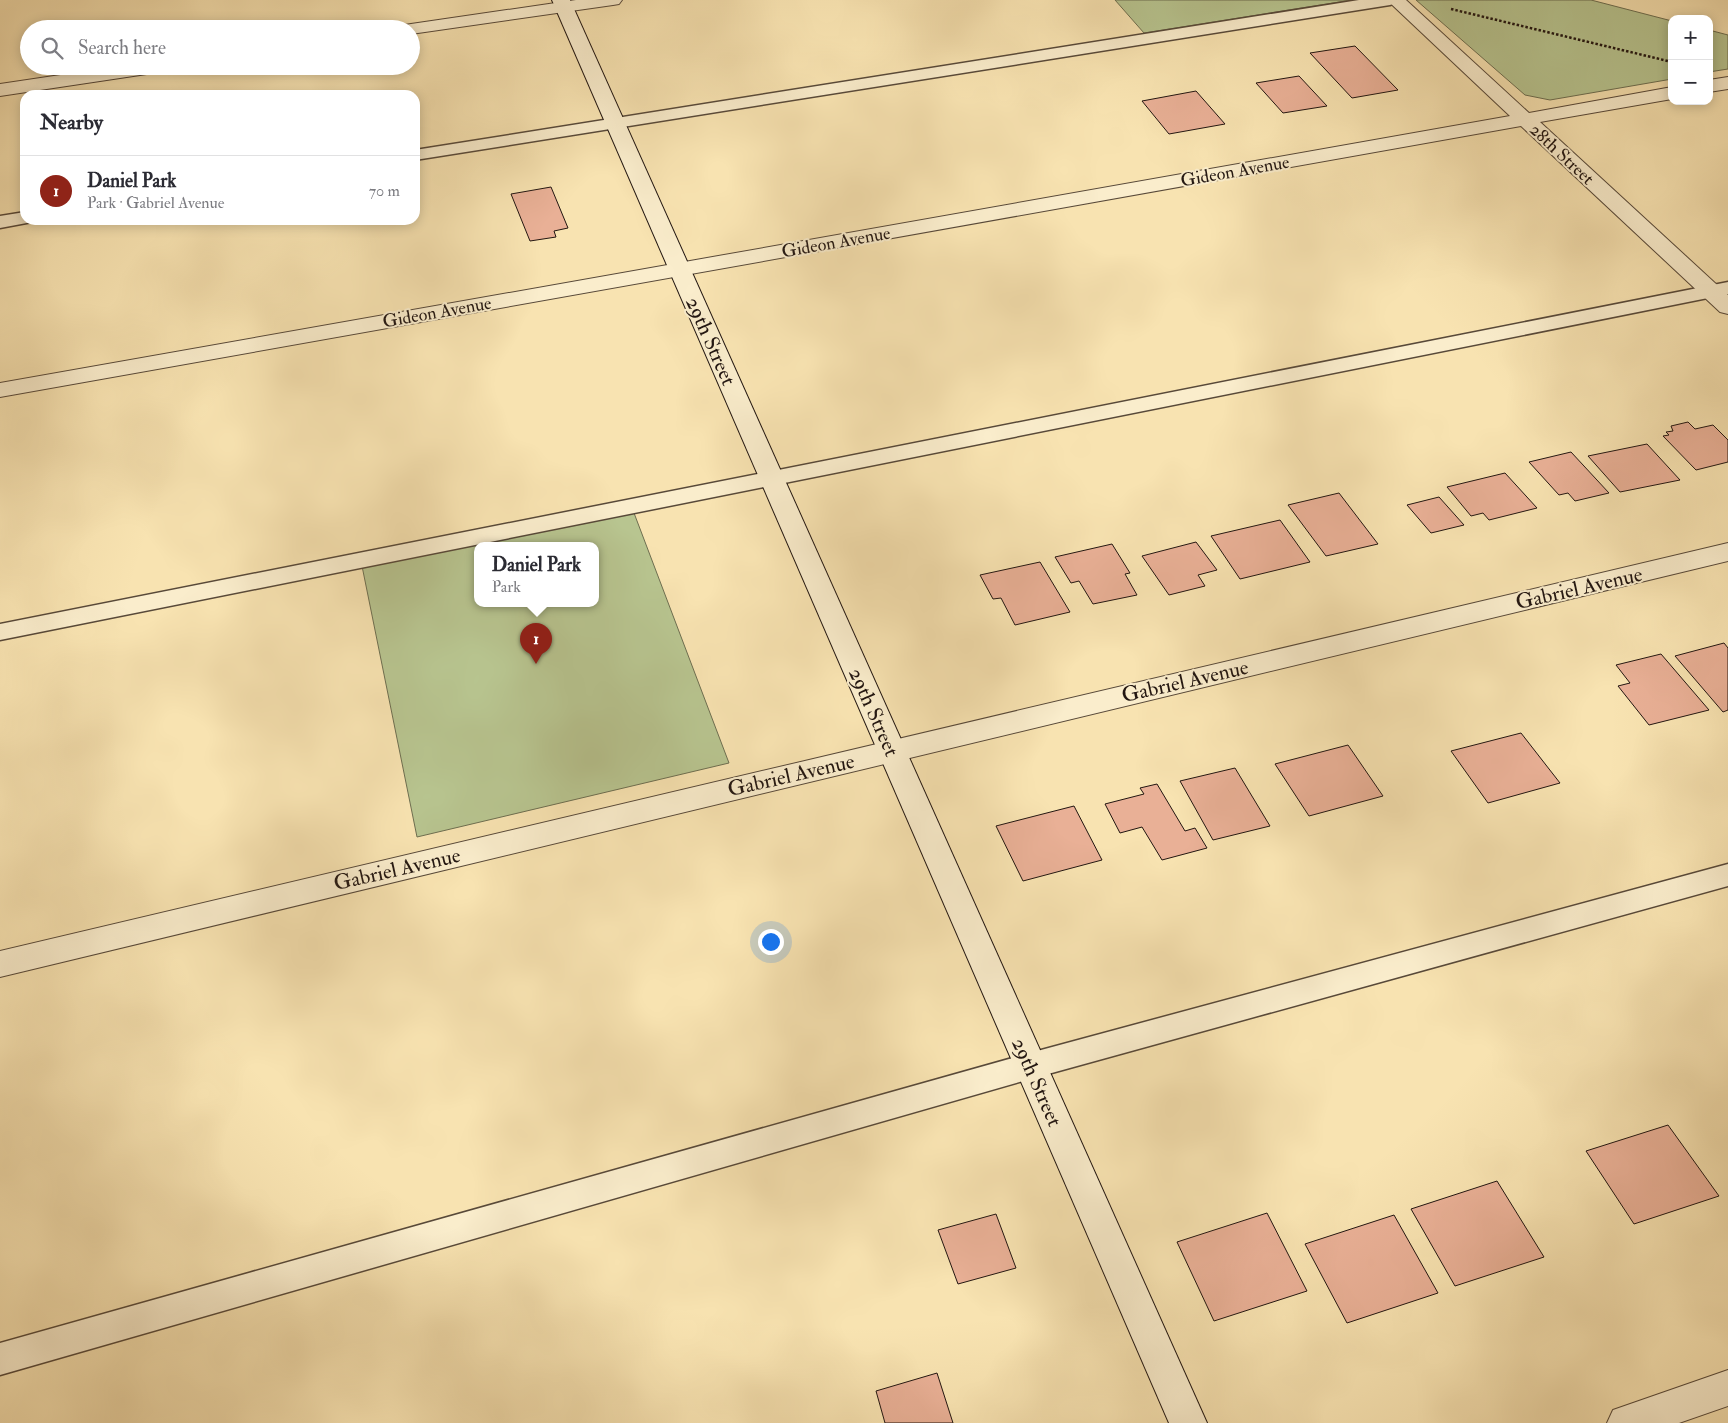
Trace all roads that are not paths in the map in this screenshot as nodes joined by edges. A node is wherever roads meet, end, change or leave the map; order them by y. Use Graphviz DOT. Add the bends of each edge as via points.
graph roads {
  1 [pos="613,0"];
  2 [pos="1390,0"];
  3 [pos="1396,0"];
  4 [pos="563,4"];
  5 [pos="420,28"];
  6 [pos="100,75"];
  7 [pos="1728,83"];
  8 [pos="1713,85"];
  9 [pos="0,90"];
  10 [pos="1668,94"];
  11 [pos="1524,119"];
  12 [pos="615,124"];
  13 [pos="420,155"];
  14 [pos="20,219"];
  15 [pos="0,222"];
  16 [pos="679,269"];
  17 [pos="1719,290"];
  18 [pos="1728,307"];
  19 [pos="0,390"];
  20 [pos="772,478"];
  21 [pos="1728,552"];
  22 [pos="0,632"];
  23 [pos="892,751"];
  24 [pos="1728,875"];
  25 [pos="0,964"];
  26 [pos="1030,1066"];
  27 [pos="0,1360"];
  28 [pos="1728,1388"];
  29 [pos="1188,1423"];
  30 [pos="1626,1423"];
  1 -- 4 [label="street"];
  2 -- 12 [label="lane"];
  3 -- 11 [label="street, 28th Street"];
  4 -- 5 [label="street"];
  4 -- 12 [label="street, 29th Street"];
  6 -- 9 [label="street"];
  7 -- 8 [label="street"];
  10 -- 11 [label="street, Gideon Avenue"];
  11 -- 16 [label="street, Gideon Avenue"];
  11 -- 17 [label="street, 28th Street"];
  12 -- 13 [label="lane"];
  12 -- 16 [label="street, 29th Street"];
  14 -- 15 [label="lane"];
  16 -- 19 [label="street, Gideon Avenue"];
  16 -- 20 [label="street, 29th Street"];
  17 -- 18 [label="street, 28th Street"];
  17 -- 20 [label="lane"];
  20 -- 22 [label="lane"];
  20 -- 23 [label="street, 29th Street"];
  21 -- 23 [label="street, Gabriel Avenue"];
  23 -- 25 [label="street, Gabriel Avenue"];
  23 -- 26 [label="street, 29th Street"];
  24 -- 26 [label="lane"];
  26 -- 27 [label="lane"];
  26 -- 29 [label="street, 29th Street"];
  28 -- 30 [label="street"];
}
